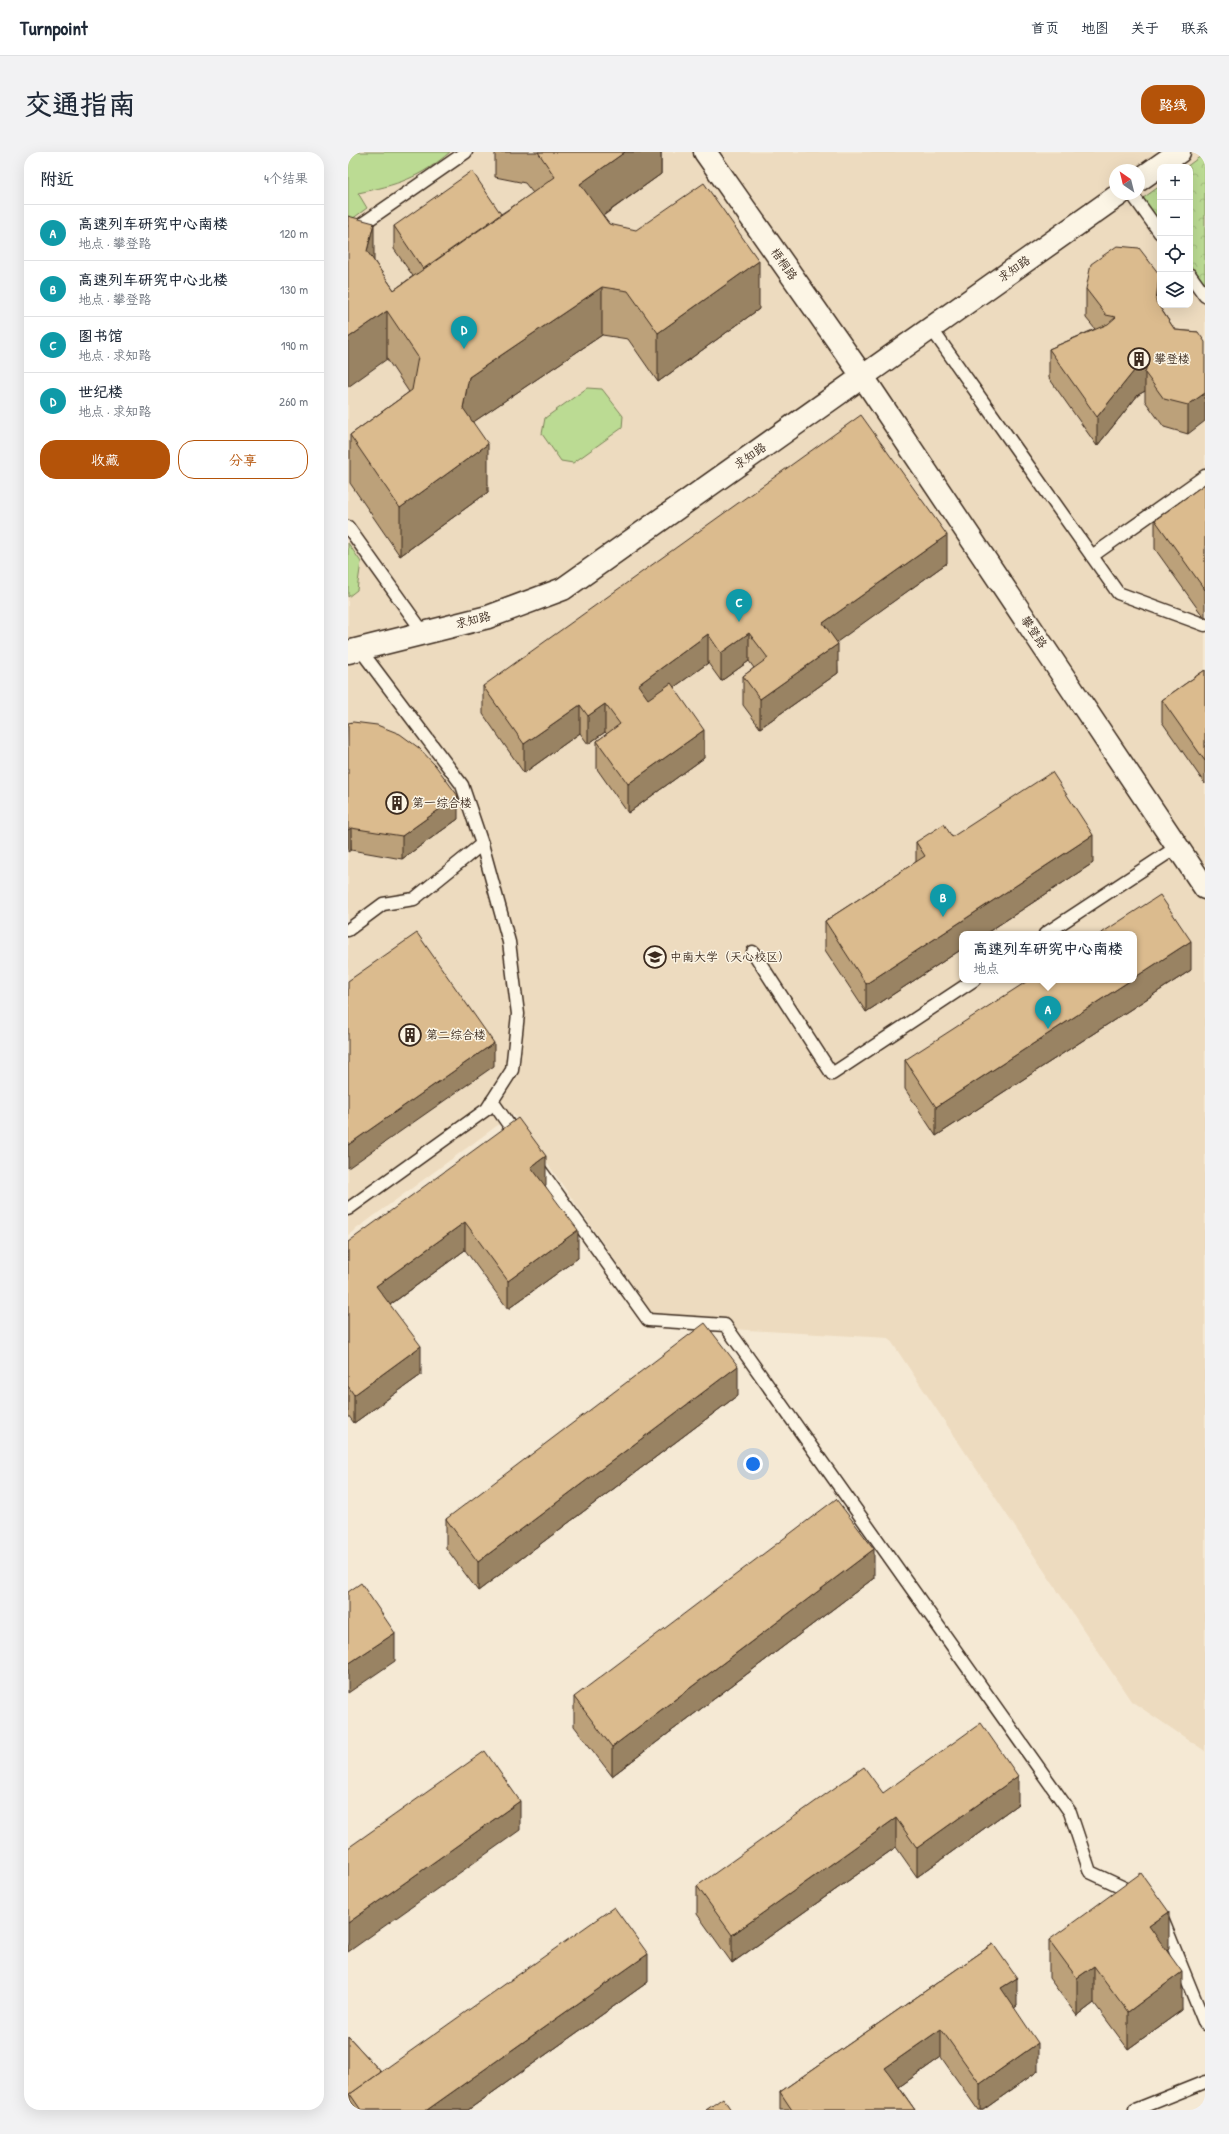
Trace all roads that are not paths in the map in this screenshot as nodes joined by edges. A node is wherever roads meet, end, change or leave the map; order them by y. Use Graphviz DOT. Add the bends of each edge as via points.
graph roads {
  1 [pos="466,152"];
  2 [pos="705,152"];
  3 [pos="1179,152"];
  4 [pos="1145,176"];
  5 [pos="1112,200"];
  6 [pos="1136,200"];
  7 [pos="1157,229"];
  8 [pos="348,234"];
  9 [pos="1193,279"];
  10 [pos="1205,296"];
  11 [pos="931,328"];
  12 [pos="863,377"];
  13 [pos="1205,476"];
  14 [pos="348,527"];
  15 [pos="1092,556"];
  16 [pos="1205,625"];
  17 [pos="423,632"];
  18 [pos="354,650"];
  19 [pos="482,844"];
  20 [pos="1177,847"];
  21 [pos="1205,888"];
  22 [pos="348,930"];
  23 [pos="1050,931"];
  24 [pos="753,952"];
  25 [pos="969,983"];
  26 [pos="492,1101"];
  27 [pos="348,1209"];
  28 [pos="1148,1898"];
  29 [pos="1158,1909"];
  30 [pos="1205,2024"];
  31 [pos="1205,2082"];
  32 [pos="1135,2110"];
  1 -- 8 [label="lane"];
  2 -- 12 [label="street, 梧桐路"];
  3 -- 4 [label="street"];
  5 -- 11 [label="street, 求知路"];
  6 -- 7 [label="lane"];
  9 -- 10 [label="lane"];
  11 -- 12 [label="street, 求知路"];
  11 -- 15 [label="lane"];
  12 -- 17 [label="street, 求知路" via="563,588 488,618"];
  12 -- 20 [label="street, 攀登路"];
  13 -- 15 [label="lane"];
  14 -- 17 [label="lane"];
  15 -- 16 [label="lane" via="1118,593"];
  17 -- 18 [label="street, 求知路"];
  18 -- 19 [label="lane" via="462,785"];
  19 -- 22 [label="lane" via="414,900 383,904"];
  19 -- 26 [label="lane" via="509,942 518,1014 512,1070"];
  20 -- 21 [label="street, 攀登路"];
  20 -- 23 [label="lane"];
  24 -- 25 [label="lane" via="832,1074"];
  26 -- 27 [label="lane" via="487,1109"];
  26 -- 28 [label="lane" via="648,1320 725,1325 1070,1812 1090,1872"];
  29 -- 30 [label="lane"];
  31 -- 32 [label="lane"];
}
